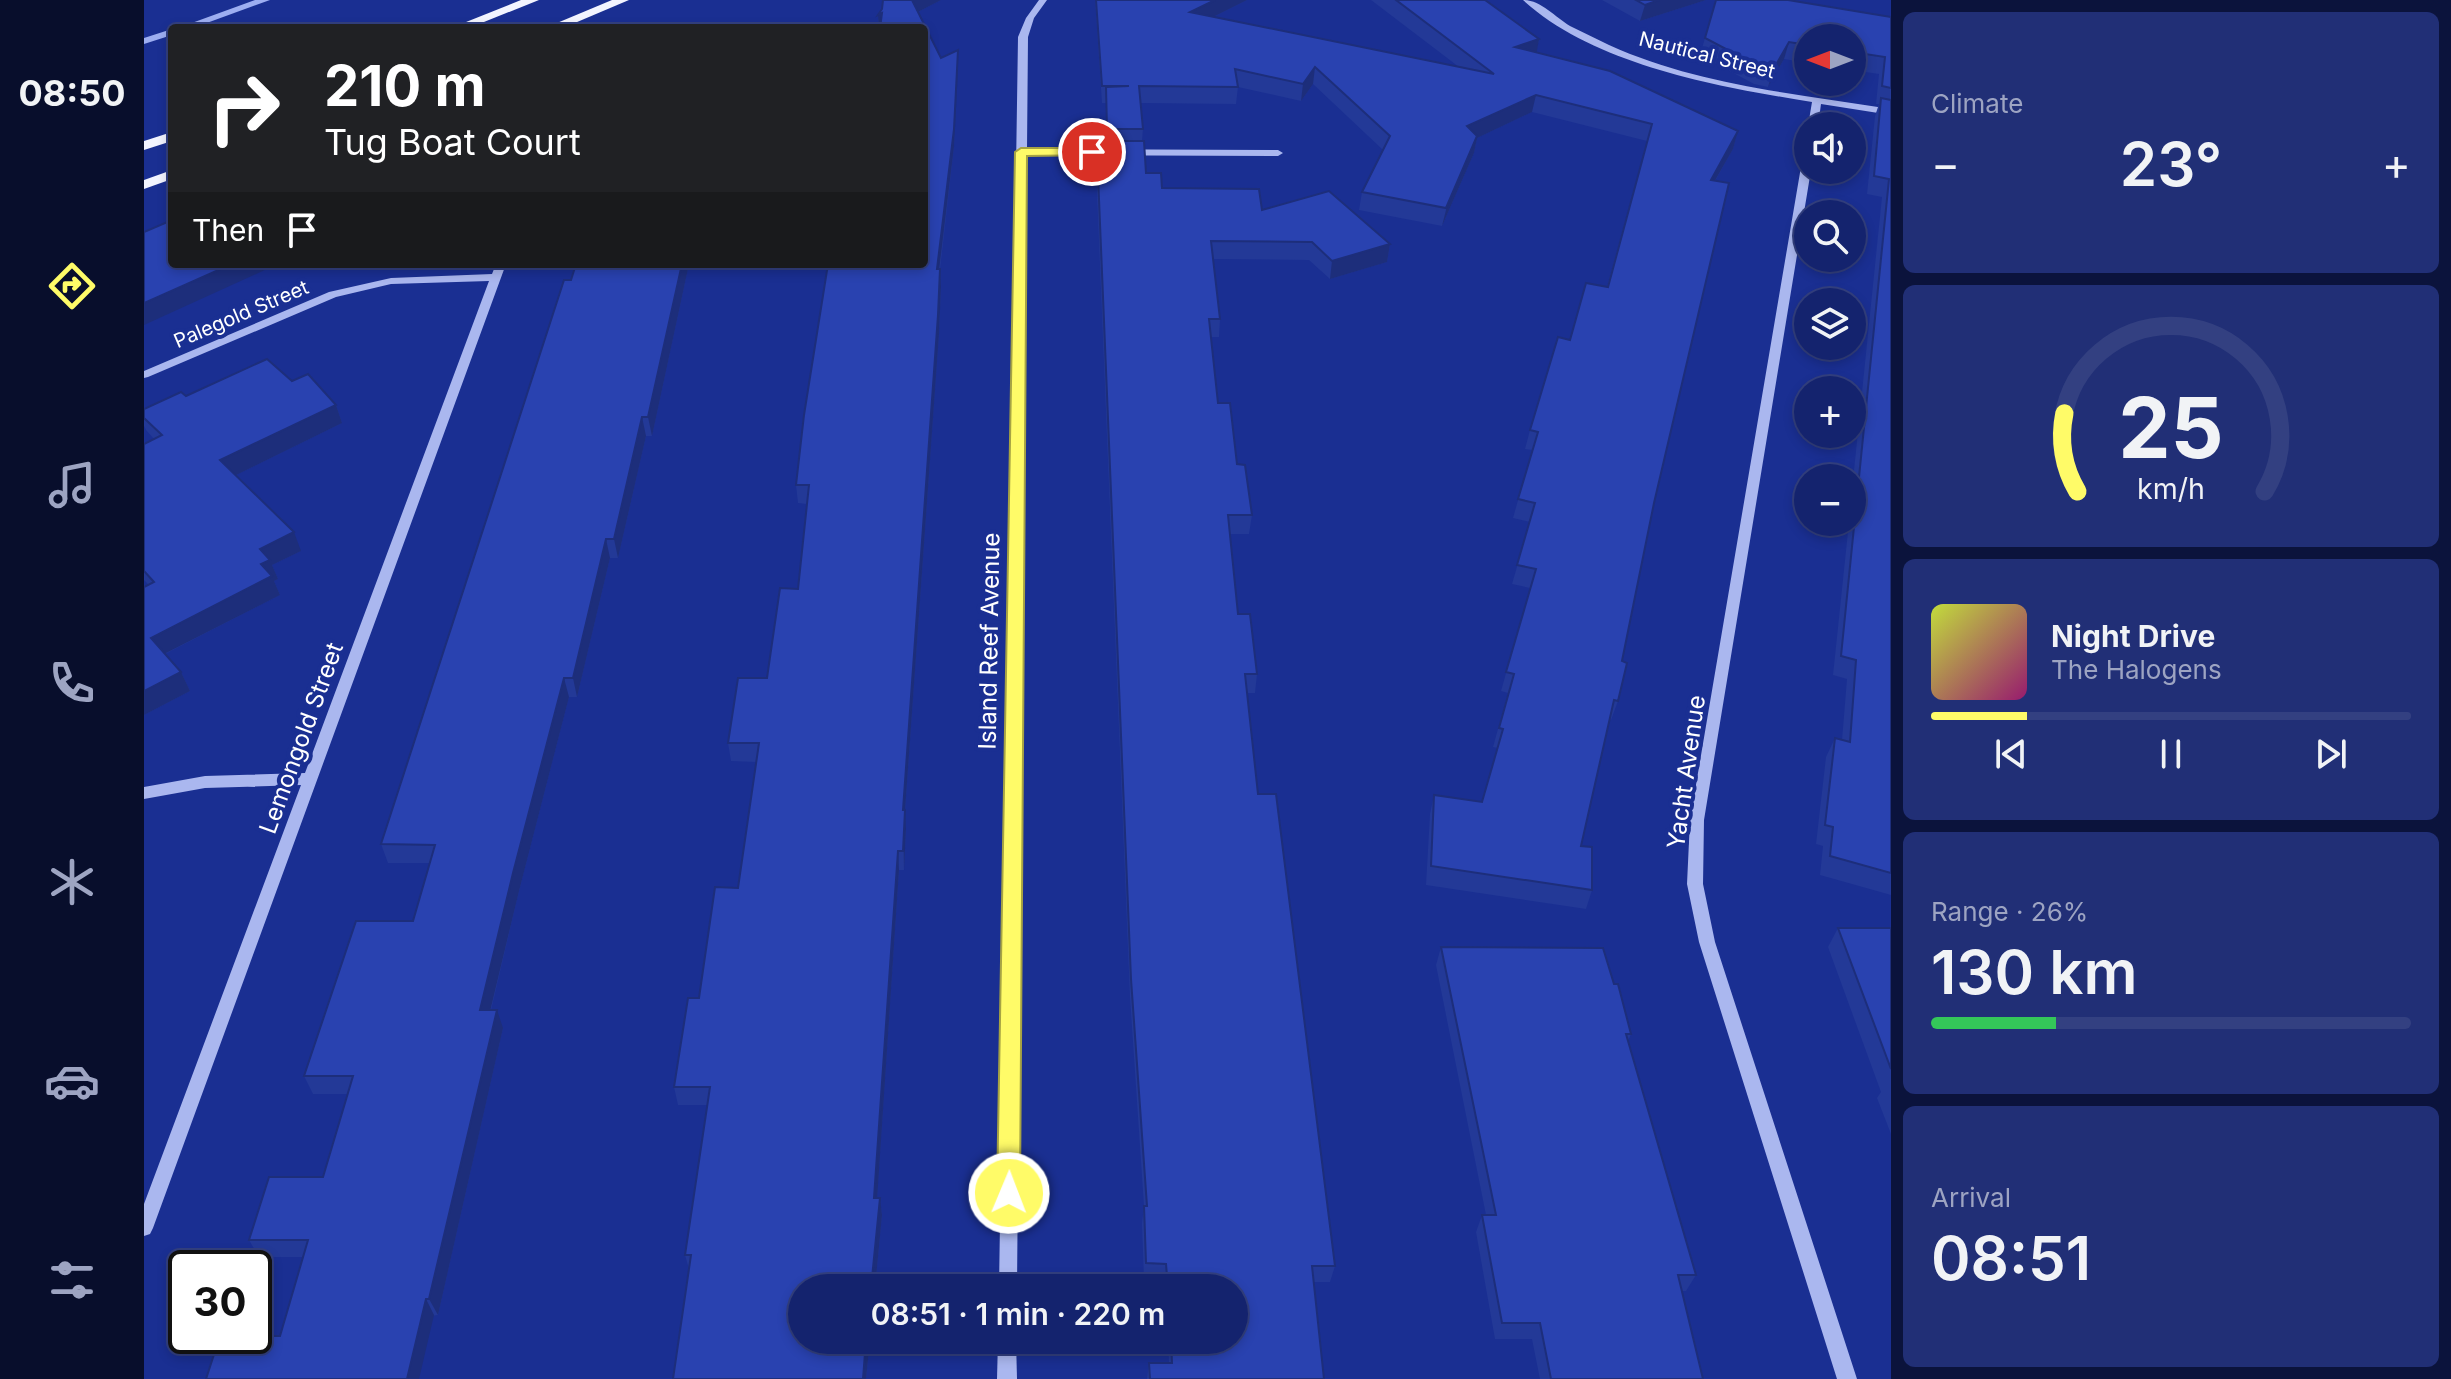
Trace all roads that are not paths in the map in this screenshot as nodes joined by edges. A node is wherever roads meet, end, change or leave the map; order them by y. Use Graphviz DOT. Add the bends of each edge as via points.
graph roads {
  1 [pos="533,0"];
  2 [pos="623,0"];
  3 [pos="1043,0"];
  4 [pos="1527,0"];
  5 [pos="470,24"];
  6 [pos="561,24"];
  7 [pos="1817,99"];
  8 [pos="1815,112"];
  9 [pos="1891,112"];
  10 [pos="168,137"];
  11 [pos="144,146"];
  12 [pos="1021,152"];
  13 [pos="1278,153"];
  14 [pos="168,176"];
  15 [pos="1803,184"];
  16 [pos="144,185"];
  17 [pos="498,270"];
  18 [pos="144,375"];
  19 [pos="309,779"];
  20 [pos="144,793"];
  21 [pos="144,1228"];
  22 [pos="1008,1274"];
  23 [pos="1007,1354"];
  24 [pos="1007,1379"];
  25 [pos="1847,1379"];
  1 -- 5 [label="main road"];
  2 -- 6 [label="main road"];
  3 -- 12 [label="street, Island Reef Avenue" via="1023,37"];
  4 -- 7 [label="street, Nautical Street" via="1571,29 1639,59"];
  7 -- 8 [label="street"];
  7 -- 9 [label="street, Nautical Street"];
  10 -- 11 [label="main road"];
  12 -- 13 [label="street"];
  12 -- 22 [label="street, Island Reef Avenue"];
  14 -- 16 [label="main road"];
  15 -- 25 [label="street, Yacht Avenue" via="1697,820 1695,884 1707,942"];
  17 -- 18 [label="street, Palegold Street" via="391,281 333,294"];
  17 -- 19 [label="street, Lemongold Street"];
  19 -- 20 [label="street" via="230,779"];
  19 -- 21 [label="street, Lemongold Street"];
  23 -- 24 [label="street"];
}
